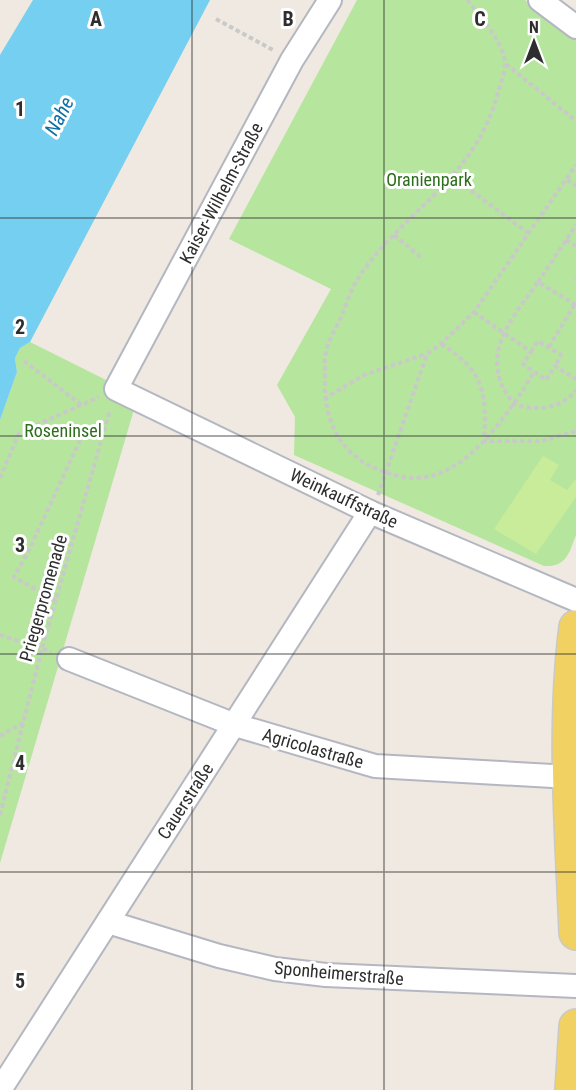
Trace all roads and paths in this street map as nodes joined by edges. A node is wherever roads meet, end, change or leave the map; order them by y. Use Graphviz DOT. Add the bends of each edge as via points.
graph roads {
  1 [pos="330,0"];
  2 [pos="467,0"];
  3 [pos="540,0"];
  4 [pos="216,20"];
  5 [pos="576,27"];
  6 [pos="292,60"];
  7 [pos="506,64"];
  8 [pos="576,121"];
  9 [pos="576,165"];
  10 [pos="453,177"];
  11 [pos="567,180"];
  12 [pos="576,186"];
  13 [pos="576,225"];
  14 [pos="528,233"];
  15 [pos="394,235"];
  16 [pos="566,240"];
  17 [pos="576,246"];
  18 [pos="423,259"];
  19 [pos="538,282"];
  20 [pos="576,304"];
  21 [pos="474,312"];
  22 [pos="503,332"];
  23 [pos="441,344"];
  24 [pos="549,347"];
  25 [pos="531,352"];
  26 [pos="427,354"];
  27 [pos="24,361"];
  28 [pos="555,366"];
  29 [pos="534,372"];
  30 [pos="576,379"];
  31 [pos="116,389"];
  32 [pos="576,390"];
  33 [pos="324,399"];
  34 [pos="514,404"];
  35 [pos="83,406"];
  36 [pos="576,431"];
  37 [pos="103,433"];
  38 [pos="484,441"];
  39 [pos="387,474"];
  40 [pos="0,478"];
  41 [pos="370,512"];
  42 [pos="55,600"];
  43 [pos="576,600"];
  44 [pos="576,627"];
  45 [pos="0,635"];
  46 [pos="42,648"];
  47 [pos="69,659"];
  48 [pos="24,723"];
  49 [pos="235,725"];
  50 [pos="0,736"];
  51 [pos="570,777"];
  52 [pos="0,815"];
  53 [pos="108,922"];
  54 [pos="576,933"];
  55 [pos="576,986"];
  56 [pos="576,1026"];
  57 [pos="0,1090"];
  58 [pos="572,1090"];
  1 -- 6 [label="street, Kaiser-Wilhelm-Straße"];
  2 -- 7 [label="path" via="492,30"];
  3 -- 5 [label="street"];
  4 -- 6 [label="path"];
  6 -- 31 [label="street, Kaiser-Wilhelm-Straße"];
  7 -- 8 [label="path"];
  7 -- 10 [label="path" via="490,120"];
  9 -- 11 [label="path"];
  10 -- 14 [label="path"];
  10 -- 15 [label="path"];
  11 -- 12 [label="path"];
  11 -- 14 [label="path"];
  13 -- 16 [label="path"];
  14 -- 21 [label="path"];
  15 -- 18 [label="path"];
  15 -- 33 [label="path" via="360,275 326,352"];
  16 -- 17 [label="path"];
  16 -- 19 [label="path"];
  19 -- 20 [label="path"];
  19 -- 22 [label="path"];
  20 -- 24 [label="path"];
  21 -- 22 [label="path"];
  21 -- 23 [label="path"];
  22 -- 25 [label="path"];
  22 -- 34 [label="path" via="498,353 499,376"];
  23 -- 26 [label="path"];
  23 -- 38 [label="path" via="464,359 482,386 486,400"];
  24 -- 25 [label="path" via="538,341"];
  24 -- 28 [label="path" via="561,355"];
  25 -- 29 [label="path" via="523,364"];
  26 -- 33 [label="path" via="364,375"];
  26 -- 39 [label="path"];
  27 -- 35 [label="path"];
  28 -- 29 [label="path" via="546,380"];
  28 -- 30 [label="path"];
  29 -- 34 [label="path"];
  31 -- 35 [label="path"];
  31 -- 37 [label="path, Priegerpromenade"];
  31 -- 41 [label="street, Weinkauffstraße"];
  32 -- 34 [label="path" via="554,407"];
  33 -- 39 [label="path" via="342,444 361,461"];
  34 -- 38 [label="path"];
  35 -- 40 [label="path" via="19,433"];
  36 -- 38 [label="path" via="542,441"];
  37 -- 42 [label="path, Priegerpromenade"];
  37 -- 42 [label="path" via="81,438 14,577"];
  38 -- 39 [label="path" via="458,464 436,475 413,479"];
  39 -- 41 [label="path"];
  41 -- 43 [label="street, Weinkauffstraße"];
  41 -- 49 [label="street, Cauerstraße"];
  42 -- 46 [label="path, Priegerpromenade"];
  44 -- 51 [label="main road" via="570,674"];
  45 -- 46 [label="path"];
  46 -- 48 [label="path, Priegerpromenade"];
  47 -- 49 [label="street, Agricolastraße"];
  48 -- 50 [label="path"];
  48 -- 52 [label="path, Priegerpromenade"];
  49 -- 51 [label="street, Agricolastraße" via="375,766"];
  49 -- 53 [label="street, Cauerstraße"];
  51 -- 54 [label="main road"];
  53 -- 55 [label="street, Sponheimerstraße" via="275,969 326,975"];
  53 -- 57 [label="street, Cauerstraße"];
  56 -- 58 [label="main road"];
}
